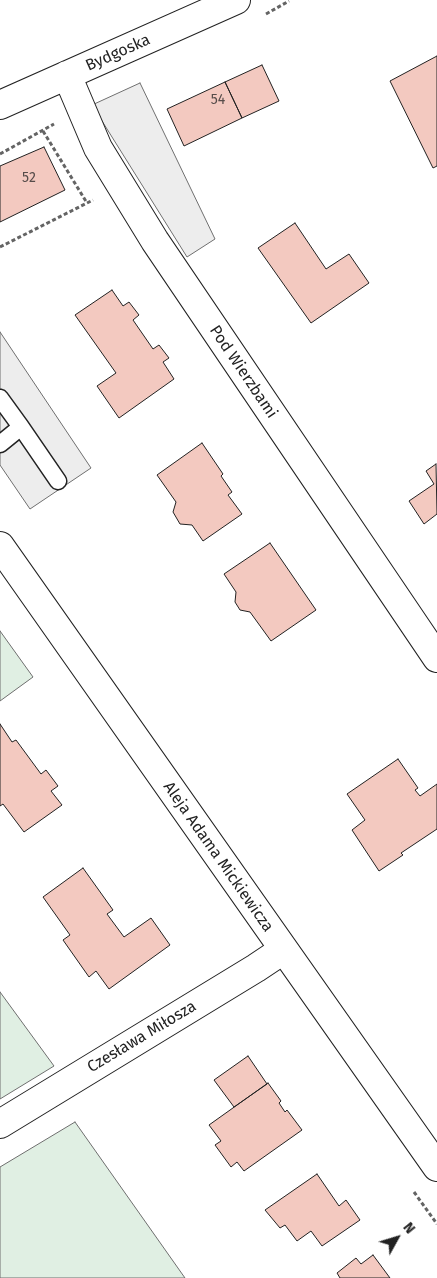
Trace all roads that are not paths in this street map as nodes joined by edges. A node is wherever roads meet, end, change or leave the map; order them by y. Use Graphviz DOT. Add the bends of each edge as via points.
graph roads {
  1 [pos="236,0"];
  2 [pos="67,75"];
  3 [pos="0,105"];
  4 [pos="0,398"];
  5 [pos="21,427"];
  6 [pos="0,444"];
  7 [pos="58,481"];
  8 [pos="0,546"];
  9 [pos="437,658"];
  10 [pos="283,950"];
  11 [pos="0,1124"];
  12 [pos="437,1167"];
  1 -- 2 [label="street, Bydgoska"];
  2 -- 3 [label="street, Bydgoska"];
  2 -- 9 [label="street, Pod Wierzbami" via="98,148 155,241"];
  4 -- 5 [label="lane"];
  5 -- 6 [label="lane"];
  5 -- 7 [label="lane"];
  8 -- 10 [label="street, Aleja Adama Mickiewicza"];
  10 -- 11 [label="street, Czesława Miłosza"];
  10 -- 12 [label="street, Aleja Adama Mickiewicza"];
}
